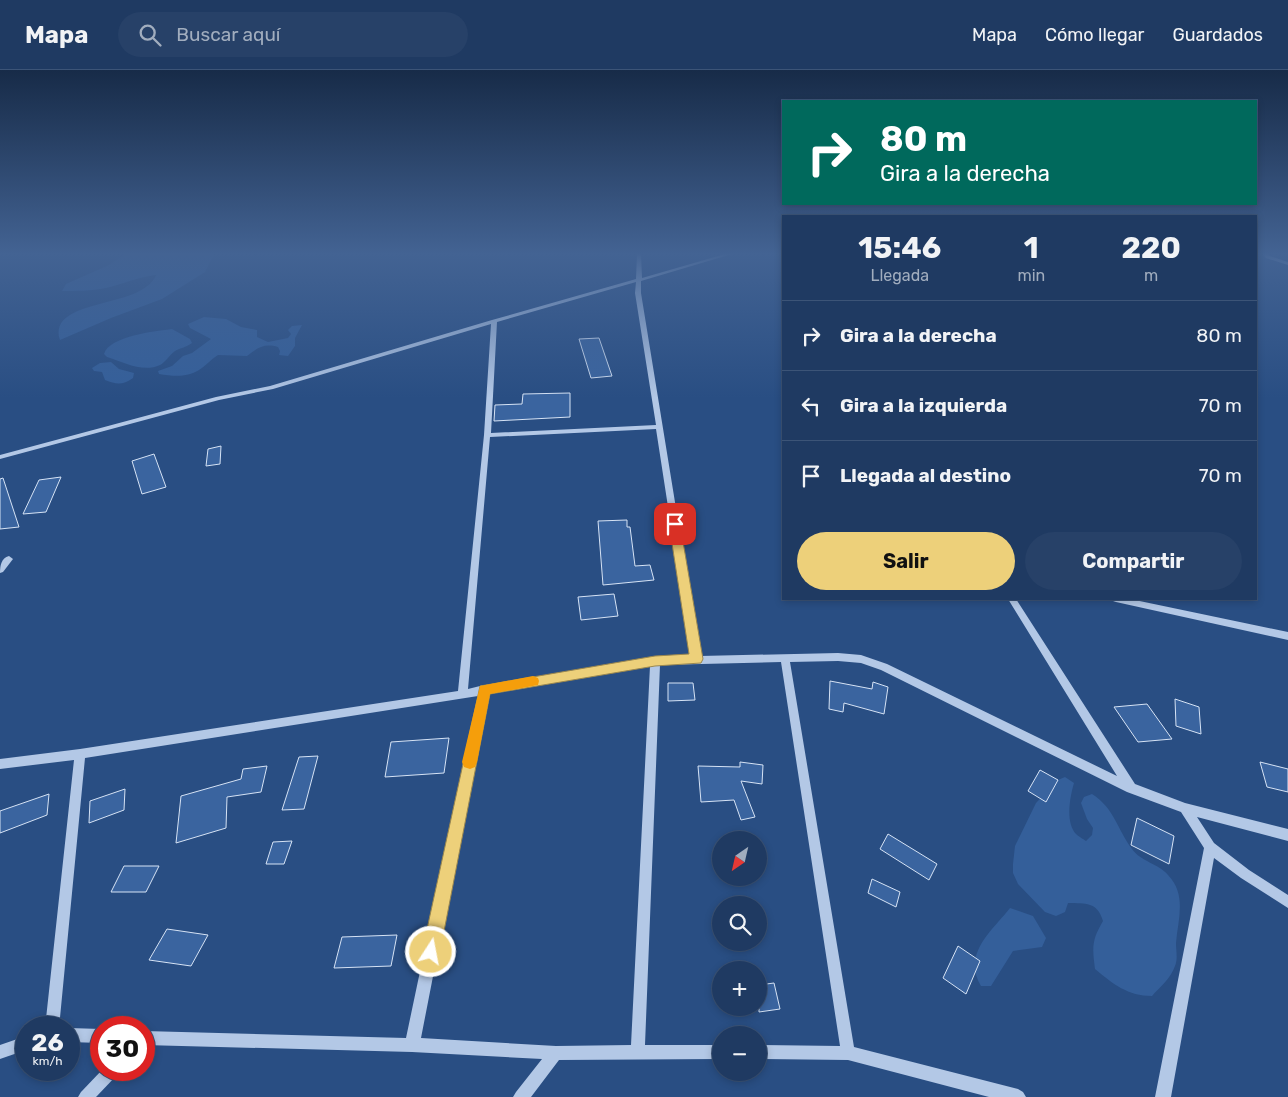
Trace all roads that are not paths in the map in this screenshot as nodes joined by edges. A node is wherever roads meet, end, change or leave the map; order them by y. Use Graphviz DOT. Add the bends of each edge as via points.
graph roads {
  1 [pos="561,302"];
  2 [pos="641,302"];
  3 [pos="494,321"];
  4 [pos="659,427"];
  5 [pos="487,435"];
  6 [pos="0,457"];
  7 [pos="9,559"];
  8 [pos="0,570"];
  9 [pos="1013,600"];
  10 [pos="1121,600"];
  11 [pos="1288,636"];
  12 [pos="785,658"];
  13 [pos="696,659"];
  14 [pos="655,661"];
  15 [pos="484,689"];
  16 [pos="463,694"];
  17 [pos="80,754"];
  18 [pos="0,764"];
  19 [pos="1131,788"];
  20 [pos="1185,808"];
  21 [pos="1288,835"];
  22 [pos="1210,847"];
  23 [pos="1288,902"];
  24 [pos="53,1016"];
  25 [pos="155,1038"];
  26 [pos="412,1045"];
  27 [pos="15,1047"];
  28 [pos="638,1051"];
  29 [pos="0,1052"];
  30 [pos="712,1052"];
  31 [pos="767,1052"];
  32 [pos="556,1053"];
  33 [pos="848,1053"];
  34 [pos="101,1081"];
  35 [pos="86,1097"];
  36 [pos="521,1097"];
  37 [pos="1018,1097"];
  38 [pos="1163,1097"];
  1 -- 3 [label="street"];
  2 -- 4 [label="street"];
  3 -- 5 [label="street"];
  3 -- 6 [label="street" via="271,388 218,398"];
  4 -- 5 [label="street"];
  4 -- 13 [label="street"];
  5 -- 16 [label="street"];
  7 -- 8 [label="street"];
  9 -- 19 [label="street"];
  10 -- 11 [label="street"];
  12 -- 13 [label="street"];
  12 -- 19 [label="street" via="861,659 884,667"];
  12 -- 33 [label="street"];
  13 -- 14 [label="street"];
  14 -- 15 [label="street"];
  14 -- 28 [label="street"];
  15 -- 16 [label="street"];
  15 -- 26 [label="street"];
  16 -- 17 [label="street"];
  17 -- 18 [label="street"];
  17 -- 24 [label="street"];
  19 -- 20 [label="street"];
  20 -- 21 [label="street"];
  20 -- 22 [label="street"];
  22 -- 23 [label="street"];
  22 -- 38 [label="street"];
  25 -- 26 [label="street"];
  26 -- 32 [label="street"];
  27 -- 29 [label="street"];
  28 -- 30 [label="street"];
  28 -- 32 [label="street"];
  31 -- 33 [label="street"];
  32 -- 36 [label="street"];
  33 -- 37 [label="street"];
  34 -- 35 [label="street"];
}
